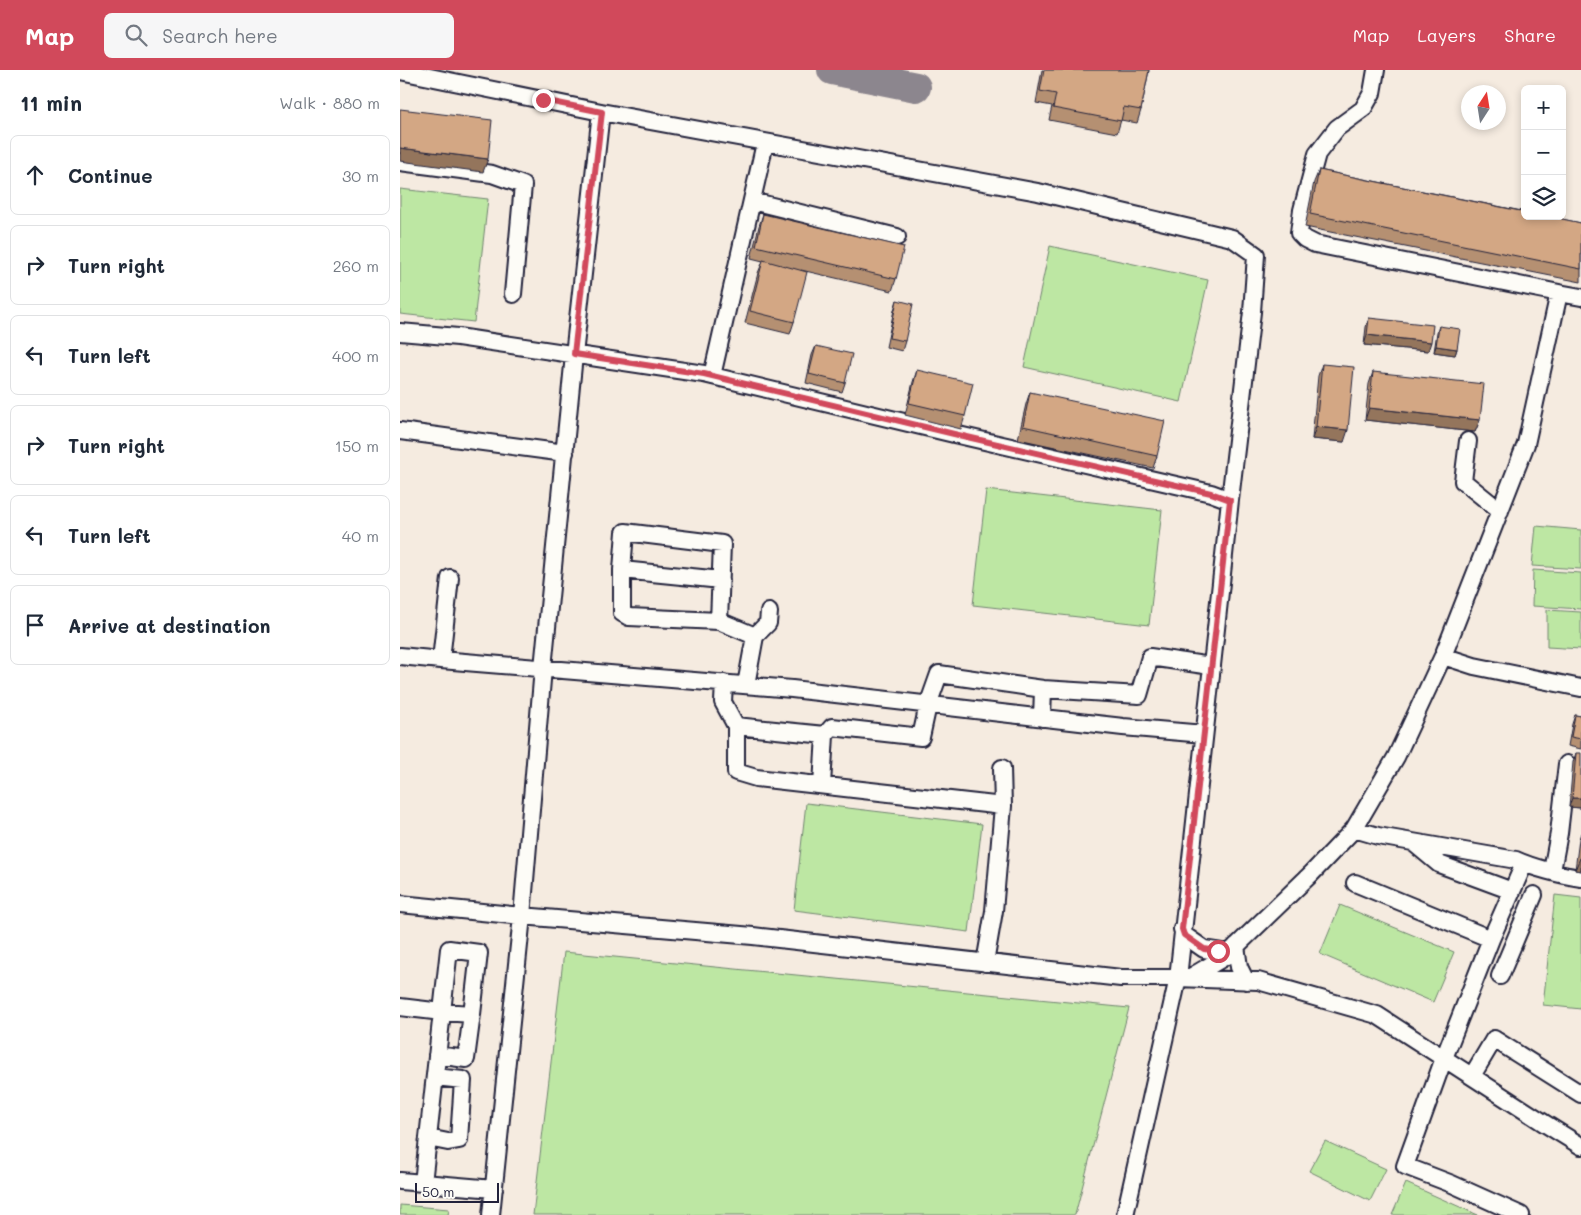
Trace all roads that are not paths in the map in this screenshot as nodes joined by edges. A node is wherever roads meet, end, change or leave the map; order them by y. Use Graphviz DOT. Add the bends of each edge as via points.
graph roads {
  1 [pos="1376,70"];
  2 [pos="400,71"];
  3 [pos="602,112"];
  4 [pos="765,143"];
  5 [pos="400,162"];
  6 [pos="752,201"];
  7 [pos="897,237"];
  8 [pos="1560,293"];
  9 [pos="513,294"];
  10 [pos="1581,297"];
  11 [pos="400,332"];
  12 [pos="574,354"];
  13 [pos="712,376"];
  14 [pos="400,432"];
  15 [pos="1468,441"];
  16 [pos="565,453"];
  17 [pos="1230,500"];
  18 [pos="1500,510"];
  19 [pos="622,570"];
  20 [pos="450,578"];
  21 [pos="721,580"];
  22 [pos="769,612"];
  23 [pos="719,621"];
  24 [pos="755,636"];
  25 [pos="400,656"];
  26 [pos="1443,656"];
  27 [pos="441,660"];
  28 [pos="1211,666"];
  29 [pos="543,668"];
  30 [pos="724,683"];
  31 [pos="746,685"];
  32 [pos="1581,688"];
  33 [pos="1043,689"];
  34 [pos="928,705"];
  35 [pos="1042,718"];
  36 [pos="736,726"];
  37 [pos="1204,734"];
  38 [pos="825,735"];
  39 [pos="1568,764"];
  40 [pos="1002,768"];
  41 [pos="822,785"];
  42 [pos="1003,806"];
  43 [pos="1354,829"];
  44 [pos="1414,842"];
  45 [pos="1524,864"];
  46 [pos="1552,871"];
  47 [pos="1581,878"];
  48 [pos="1355,884"];
  49 [pos="1512,891"];
  50 [pos="1534,895"];
  51 [pos="400,904"];
  52 [pos="522,916"];
  53 [pos="1498,923"];
  54 [pos="1182,929"];
  55 [pos="1520,930"];
  56 [pos="1492,939"];
  57 [pos="1233,949"];
  58 [pos="985,963"];
  59 [pos="1500,976"];
  60 [pos="1183,978"];
  61 [pos="1246,981"];
  62 [pos="400,1007"];
  63 [pos="442,1012"];
  64 [pos="472,1014"];
  65 [pos="437,1055"];
  66 [pos="1444,1058"];
  67 [pos="1472,1076"];
  68 [pos="435,1077"];
  69 [pos="1581,1094"];
  70 [pos="428,1138"];
  71 [pos="1581,1146"];
  72 [pos="400,1181"];
  73 [pos="423,1183"];
  74 [pos="494,1189"];
  75 [pos="491,1215"];
  76 [pos="1126,1215"];
  77 [pos="1521,1215"];
  1 -- 8 [label="lane" via="1372,93 1363,109 1337,128 1317,154 1298,233 1315,244"];
  2 -- 3 [label="lane"];
  3 -- 4 [label="lane"];
  3 -- 12 [label="lane"];
  4 -- 6 [label="lane"];
  4 -- 17 [label="lane" via="1047,194 1232,238 1256,255"];
  5 -- 9 [label="lane" via="492,174 523,185"];
  6 -- 7 [label="lane"];
  6 -- 13 [label="lane"];
  8 -- 10 [label="lane"];
  8 -- 18 [label="lane" via="1526,444"];
  11 -- 12 [label="lane"];
  12 -- 13 [label="lane"];
  12 -- 16 [label="lane"];
  13 -- 17 [label="lane"];
  14 -- 16 [label="lane"];
  15 -- 18 [label="lane" via="1463,481"];
  16 -- 29 [label="lane"];
  17 -- 28 [label="lane"];
  18 -- 26 [label="lane"];
  19 -- 21 [label="lane"];
  19 -- 21 [label="lane" via="625,532 722,544"];
  19 -- 23 [label="lane" via="622,613 629,617"];
  20 -- 27 [label="lane"];
  21 -- 23 [label="lane"];
  22 -- 24 [label="lane" via="768,622"];
  23 -- 24 [label="lane"];
  24 -- 31 [label="lane"];
  25 -- 27 [label="lane"];
  26 -- 32 [label="lane" via="1474,666"];
  26 -- 43 [label="lane" via="1396,757"];
  27 -- 29 [label="lane"];
  28 -- 33 [label="lane" via="1150,657 1139,695"];
  28 -- 37 [label="lane"];
  29 -- 30 [label="lane"];
  29 -- 52 [label="lane"];
  30 -- 31 [label="lane"];
  30 -- 36 [label="lane" via="723,702"];
  31 -- 34 [label="lane"];
  33 -- 34 [label="lane" via="940,674"];
  33 -- 35 [label="lane"];
  34 -- 35 [label="lane"];
  34 -- 38 [label="lane" via="921,737 832,727"];
  35 -- 37 [label="lane"];
  36 -- 38 [label="lane"];
  36 -- 41 [label="lane" via="736,772 756,778"];
  37 -- 54 [label="lane"];
  38 -- 41 [label="lane"];
  39 -- 46 [label="lane"];
  40 -- 42 [label="lane"];
  41 -- 42 [label="lane"];
  42 -- 58 [label="lane" via="994,911"];
  43 -- 44 [label="lane"];
  43 -- 57 [label="lane"];
  44 -- 45 [label="lane"];
  44 -- 49 [label="lane" via="1439,864"];
  45 -- 46 [label="lane"];
  45 -- 49 [label="lane"];
  46 -- 47 [label="lane"];
  48 -- 56 [label="lane"];
  49 -- 53 [label="lane"];
  50 -- 55 [label="lane"];
  51 -- 52 [label="lane"];
  52 -- 58 [label="lane" via="753,936"];
  52 -- 74 [label="lane"];
  53 -- 55 [label="lane"];
  53 -- 56 [label="lane"];
  54 -- 57 [label="lane" via="1184,935 1204,949"];
  54 -- 60 [label="lane"];
  55 -- 59 [label="lane"];
  56 -- 66 [label="lane"];
  57 -- 60 [label="lane"];
  57 -- 61 [label="lane"];
  58 -- 60 [label="lane" via="1121,978"];
  60 -- 61 [label="lane"];
  60 -- 76 [label="lane"];
  61 -- 66 [label="lane" via="1258,981 1377,1015"];
  62 -- 63 [label="lane"];
  63 -- 64 [label="lane"];
  63 -- 64 [label="lane" via="449,949 479,953"];
  63 -- 65 [label="lane"];
  64 -- 65 [label="lane" via="466,1059"];
  65 -- 68 [label="lane"];
  66 -- 67 [label="lane"];
  66 -- 77 [label="lane" via="1405,1166"];
  67 -- 69 [label="lane" via="1494,1038"];
  67 -- 71 [label="lane"];
  68 -- 70 [label="lane"];
  68 -- 70 [label="lane" via="463,1080 459,1140 448,1142"];
  70 -- 73 [label="lane"];
  72 -- 73 [label="lane"];
  73 -- 74 [label="lane"];
  74 -- 75 [label="lane"];
}
